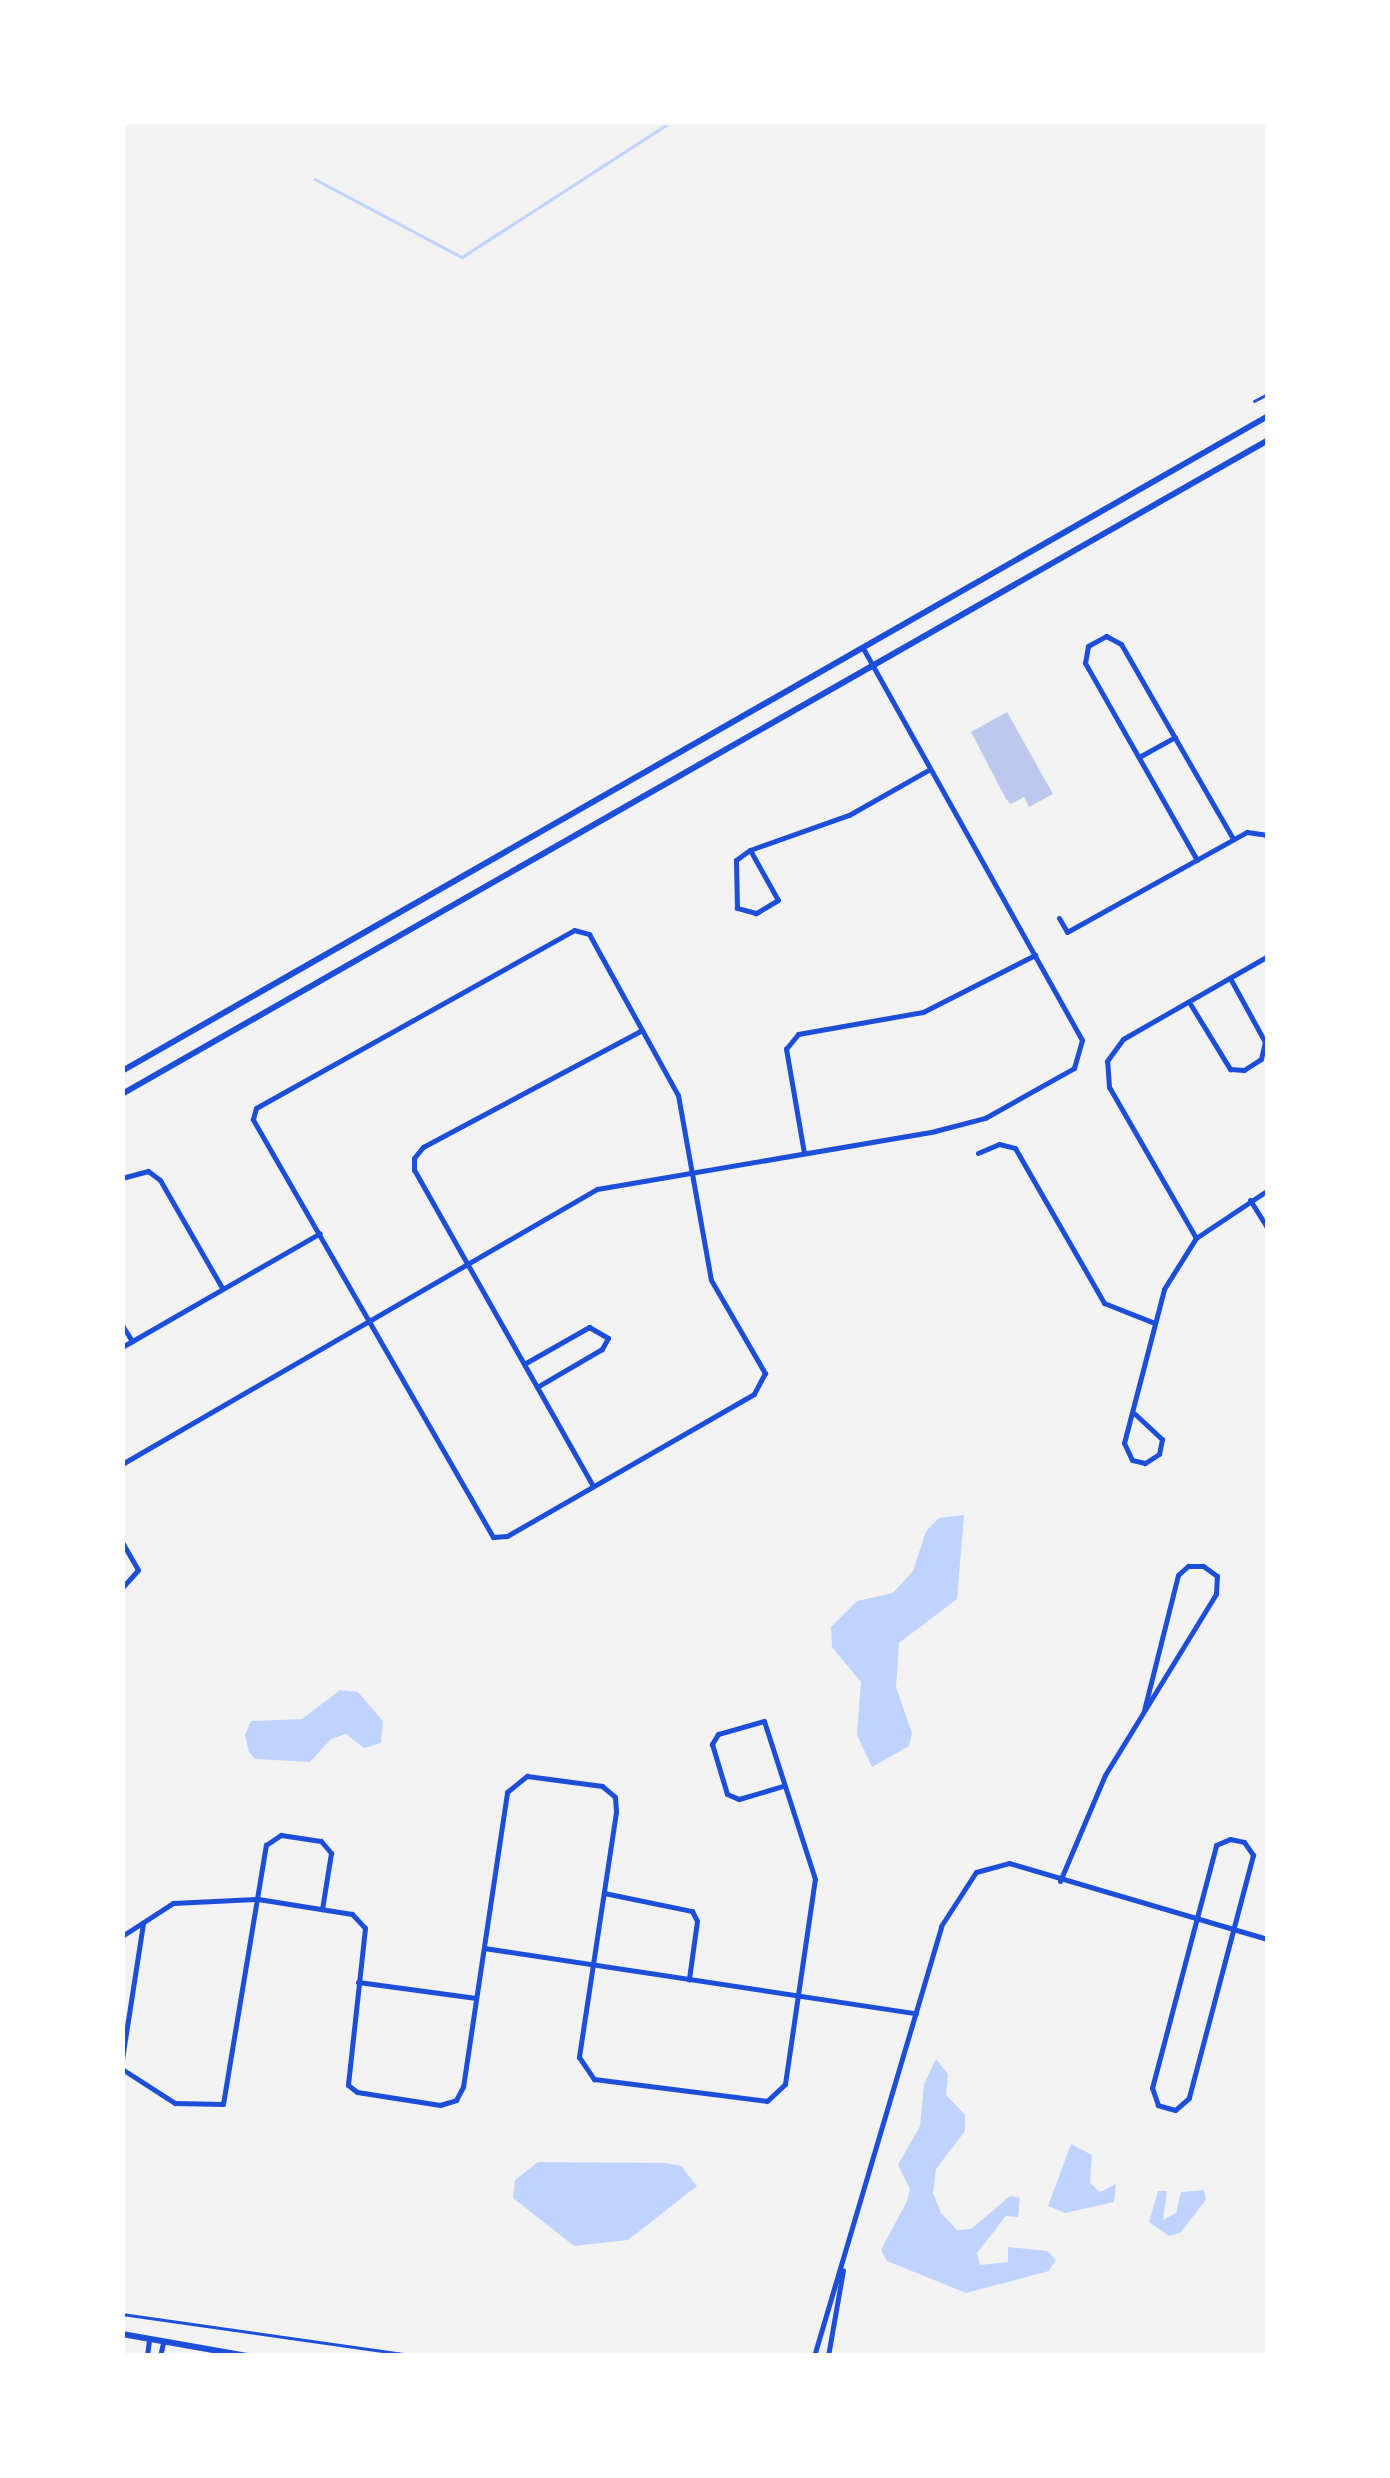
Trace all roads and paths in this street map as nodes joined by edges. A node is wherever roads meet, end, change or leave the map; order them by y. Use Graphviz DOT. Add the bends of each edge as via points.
graph roads {
  1 [pos="1268,394"];
  2 [pos="1254,402"];
  3 [pos="1268,416"];
  4 [pos="1268,440"];
  5 [pos="862,647"];
  6 [pos="873,667"];
  7 [pos="1174,737"];
  8 [pos="1139,757"];
  9 [pos="930,769"];
  10 [pos="1268,836"];
  11 [pos="1233,840"];
  12 [pos="750,850"];
  13 [pos="1197,860"];
  14 [pos="1058,918"];
  15 [pos="1035,955"];
  16 [pos="1268,956"];
  17 [pos="1230,978"];
  18 [pos="1189,1002"];
  19 [pos="642,1030"];
  20 [pos="122,1071"];
  21 [pos="122,1094"];
  22 [pos="978,1153"];
  23 [pos="804,1154"];
  24 [pos="692,1173"];
  25 [pos="122,1178"];
  26 [pos="1268,1190"];
  27 [pos="1250,1200"];
  28 [pos="1268,1229"];
  29 [pos="320,1234"];
  30 [pos="1196,1238"];
  31 [pos="467,1264"];
  32 [pos="223,1289"];
  33 [pos="372,1320"];
  34 [pos="1152,1322"];
  35 [pos="122,1325"];
  36 [pos="132,1342"];
  37 [pos="122,1347"];
  38 [pos="524,1364"];
  39 [pos="537,1386"];
  40 [pos="1134,1414"];
  41 [pos="122,1464"];
  42 [pos="594,1486"];
  43 [pos="122,1542"];
  44 [pos="122,1588"];
  45 [pos="1144,1710"];
  46 [pos="783,1786"];
  47 [pos="1060,1881"];
  48 [pos="604,1893"];
  49 [pos="258,1900"];
  50 [pos="322,1909"];
  51 [pos="1196,1920"];
  52 [pos="142,1922"];
  53 [pos="1233,1930"];
  54 [pos="122,1936"];
  55 [pos="1268,1939"];
  56 [pos="484,1948"];
  57 [pos="593,1964"];
  58 [pos="688,1979"];
  59 [pos="358,1982"];
  60 [pos="799,1995"];
  61 [pos="476,1998"];
  62 [pos="916,2013"];
  63 [pos="122,2059"];
  64 [pos="122,2069"];
  65 [pos="847,2250"];
  66 [pos="122,2314"];
  67 [pos="122,2334"];
  68 [pos="150,2340"];
  69 [pos="163,2343"];
  70 [pos="147,2356"];
  71 [pos="160,2356"];
  72 [pos="248,2356"];
  73 [pos="417,2356"];
  74 [pos="814,2356"];
  75 [pos="828,2356"];
  1 -- 2 [label="path"];
  3 -- 5 [label="street"];
  4 -- 6 [label="street"];
  5 -- 6 [label="street"];
  5 -- 20 [label="street"];
  6 -- 9 [label="street"];
  6 -- 21 [label="street"];
  7 -- 8 [label="street"];
  7 -- 8 [label="street" via="1121,644 1106,636 1088,646 1085,663"];
  7 -- 11 [label="street"];
  8 -- 13 [label="street"];
  9 -- 12 [label="street" via="849,814"];
  9 -- 15 [label="street"];
  10 -- 11 [label="street" via="1247,832"];
  11 -- 13 [label="street"];
  12 -- 12 [label="street" via="736,860 732,890 737,908 756,913 778,900"];
  13 -- 14 [label="street" via="1067,932"];
  15 -- 23 [label="street" via="923,1012 798,1034 786,1049"];
  15 -- 23 [label="street" via="1082,1040 1074,1068 985,1118"];
  16 -- 17 [label="street"];
  17 -- 18 [label="street"];
  17 -- 18 [label="street" via="1265,1042 1262,1059 1244,1070 1230,1069"];
  18 -- 30 [label="street" via="1123,1039 1107,1061 1110,1087"];
  19 -- 24 [label="street" via="678,1095"];
  19 -- 29 [label="street" via="588,934 574,930 256,1108 253,1119"];
  19 -- 31 [label="street" via="423,1147 414,1158 414,1170"];
  22 -- 34 [label="street" via="1000,1144 1015,1148 1104,1304"];
  23 -- 24 [label="street"];
  24 -- 31 [label="street" via="597,1190"];
  24 -- 42 [label="street" via="711,1280 765,1373 763,1384"];
  25 -- 32 [label="street" via="148,1171 160,1180"];
  26 -- 27 [label="street"];
  27 -- 28 [label="street"];
  27 -- 30 [label="street"];
  29 -- 32 [label="street"];
  29 -- 33 [label="street"];
  30 -- 34 [label="street"];
  31 -- 33 [label="street"];
  31 -- 38 [label="street"];
  32 -- 36 [label="street"];
  33 -- 41 [label="street"];
  33 -- 42 [label="street" via="493,1537 507,1536"];
  34 -- 40 [label="street"];
  35 -- 36 [label="street"];
  36 -- 37 [label="street"];
  38 -- 39 [label="street"];
  38 -- 39 [label="street" via="590,1327 608,1338 602,1349"];
  39 -- 42 [label="street"];
  40 -- 40 [label="street" via="1124,1450 1145,1464 1160,1454 1162,1439"];
  43 -- 44 [label="street" via="138,1570"];
  45 -- 45 [label="street" via="1216,1594 1217,1576 1203,1566 1188,1566 1178,1575"];
  45 -- 47 [label="street" via="1105,1775"];
  46 -- 46 [label="street" via="764,1721 718,1734 712,1744 727,1794 738,1798"];
  46 -- 60 [label="street" via="815,1879"];
  47 -- 51 [label="street"];
  47 -- 62 [label="street" via="1009,1863 976,1872 941,1926"];
  48 -- 56 [label="street" via="615,1797 602,1786 526,1776 512,1782"];
  48 -- 57 [label="street"];
  48 -- 58 [label="street" via="692,1912 697,1921"];
  49 -- 50 [label="street"];
  49 -- 50 [label="street" via="266,1845 281,1835 308,1839 331,1853"];
  49 -- 52 [label="street" via="172,1903"];
  49 -- 64 [label="street" via="223,2104 175,2103"];
  50 -- 59 [label="street" via="352,1914 365,1928"];
  51 -- 53 [label="street"];
  51 -- 53 [label="street" via="1216,1845 1230,1839 1253,1855"];
  51 -- 53 [label="street" via="1152,2088 1158,2104 1175,2110 1189,2098"];
  52 -- 54 [label="street"];
  52 -- 63 [label="street"];
  53 -- 55 [label="street"];
  56 -- 57 [label="street"];
  56 -- 61 [label="street"];
  57 -- 58 [label="street"];
  57 -- 60 [label="street" via="579,2057 594,2079 768,2101 786,2084"];
  58 -- 60 [label="street"];
  59 -- 61 [label="street"];
  59 -- 61 [label="street" via="348,2085 356,2092 440,2105 456,2100 463,2087"];
  60 -- 62 [label="street"];
  62 -- 65 [label="street"];
  65 -- 74 [label="street"];
  65 -- 75 [label="street"];
  66 -- 73 [label="path"];
  67 -- 68 [label="street"];
  68 -- 69 [label="street"];
  68 -- 70 [label="street"];
  69 -- 71 [label="street"];
  69 -- 72 [label="street"];
}
